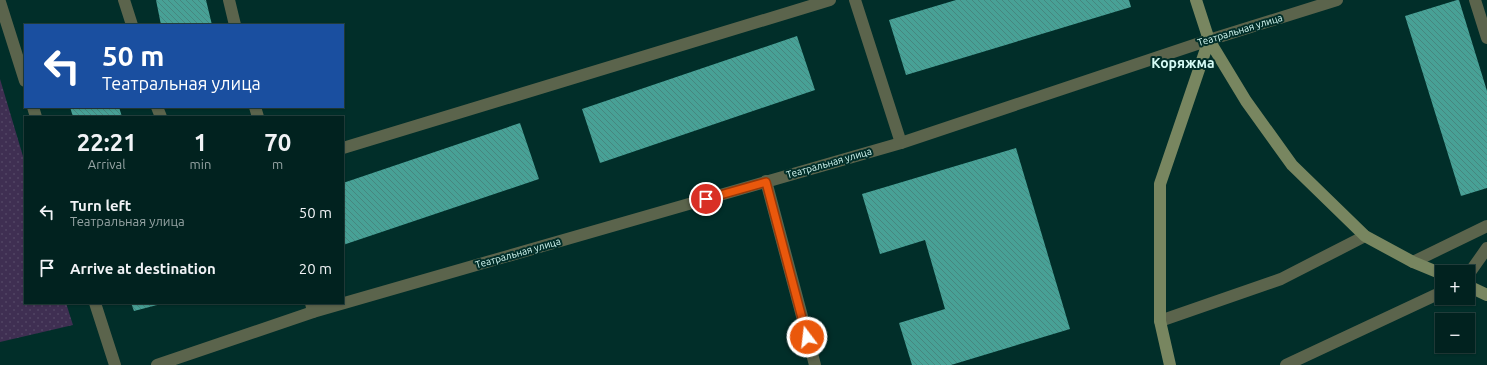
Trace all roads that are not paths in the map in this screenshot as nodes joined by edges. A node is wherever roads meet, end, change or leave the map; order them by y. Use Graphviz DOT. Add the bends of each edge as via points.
graph roads {
  1 [pos="124,0"];
  2 [pos="229,0"];
  3 [pos="830,0"];
  4 [pos="855,0"];
  5 [pos="1196,0"];
  6 [pos="1337,0"];
  7 [pos="1475,0"];
  8 [pos="0,2"];
  9 [pos="132,24"];
  10 [pos="235,24"];
  11 [pos="1487,38"];
  12 [pos="1209,40"];
  13 [pos="24,78"];
  14 [pos="900,143"];
  15 [pos="344,148"];
  16 [pos="766,182"];
  17 [pos="1487,226"];
  18 [pos="1365,236"];
  19 [pos="1487,248"];
  20 [pos="1413,262"];
  21 [pos="1475,265"];
  22 [pos="1435,271"];
  23 [pos="1475,289"];
  24 [pos="1435,295"];
  25 [pos="1487,295"];
  26 [pos="344,298"];
  27 [pos="96,304"];
  28 [pos="323,304"];
  29 [pos="312,307"];
  30 [pos="1160,321"];
  31 [pos="115,365"];
  32 [pos="157,365"];
  33 [pos="815,365"];
  34 [pos="1170,365"];
  35 [pos="1286,365"];
  1 -- 9 [label="street"];
  2 -- 10 [label="street"];
  3 -- 15 [label="street"];
  4 -- 14 [label="street"];
  5 -- 12 [label="street"];
  6 -- 12 [label="street, Театральная улица"];
  7 -- 11 [label="street"];
  8 -- 13 [label="street"];
  12 -- 14 [label="street, Театральная улица"];
  12 -- 18 [label="street" via="1246,101 1292,165"];
  12 -- 30 [label="street" via="1160,184"];
  14 -- 16 [label="street, Театральная улица"];
  16 -- 26 [label="street, Театральная улица"];
  16 -- 33 [label="street"];
  17 -- 20 [label="street"];
  18 -- 20 [label="street"];
  18 -- 30 [label="street" via="1281,280"];
  19 -- 21 [label="street"];
  20 -- 22 [label="street"];
  23 -- 25 [label="street"];
  24 -- 35 [label="street"];
  27 -- 31 [label="street"];
  28 -- 29 [label="street, Театральная улица"];
  29 -- 32 [label="street, Театральная улица"];
  30 -- 34 [label="street"];
}
